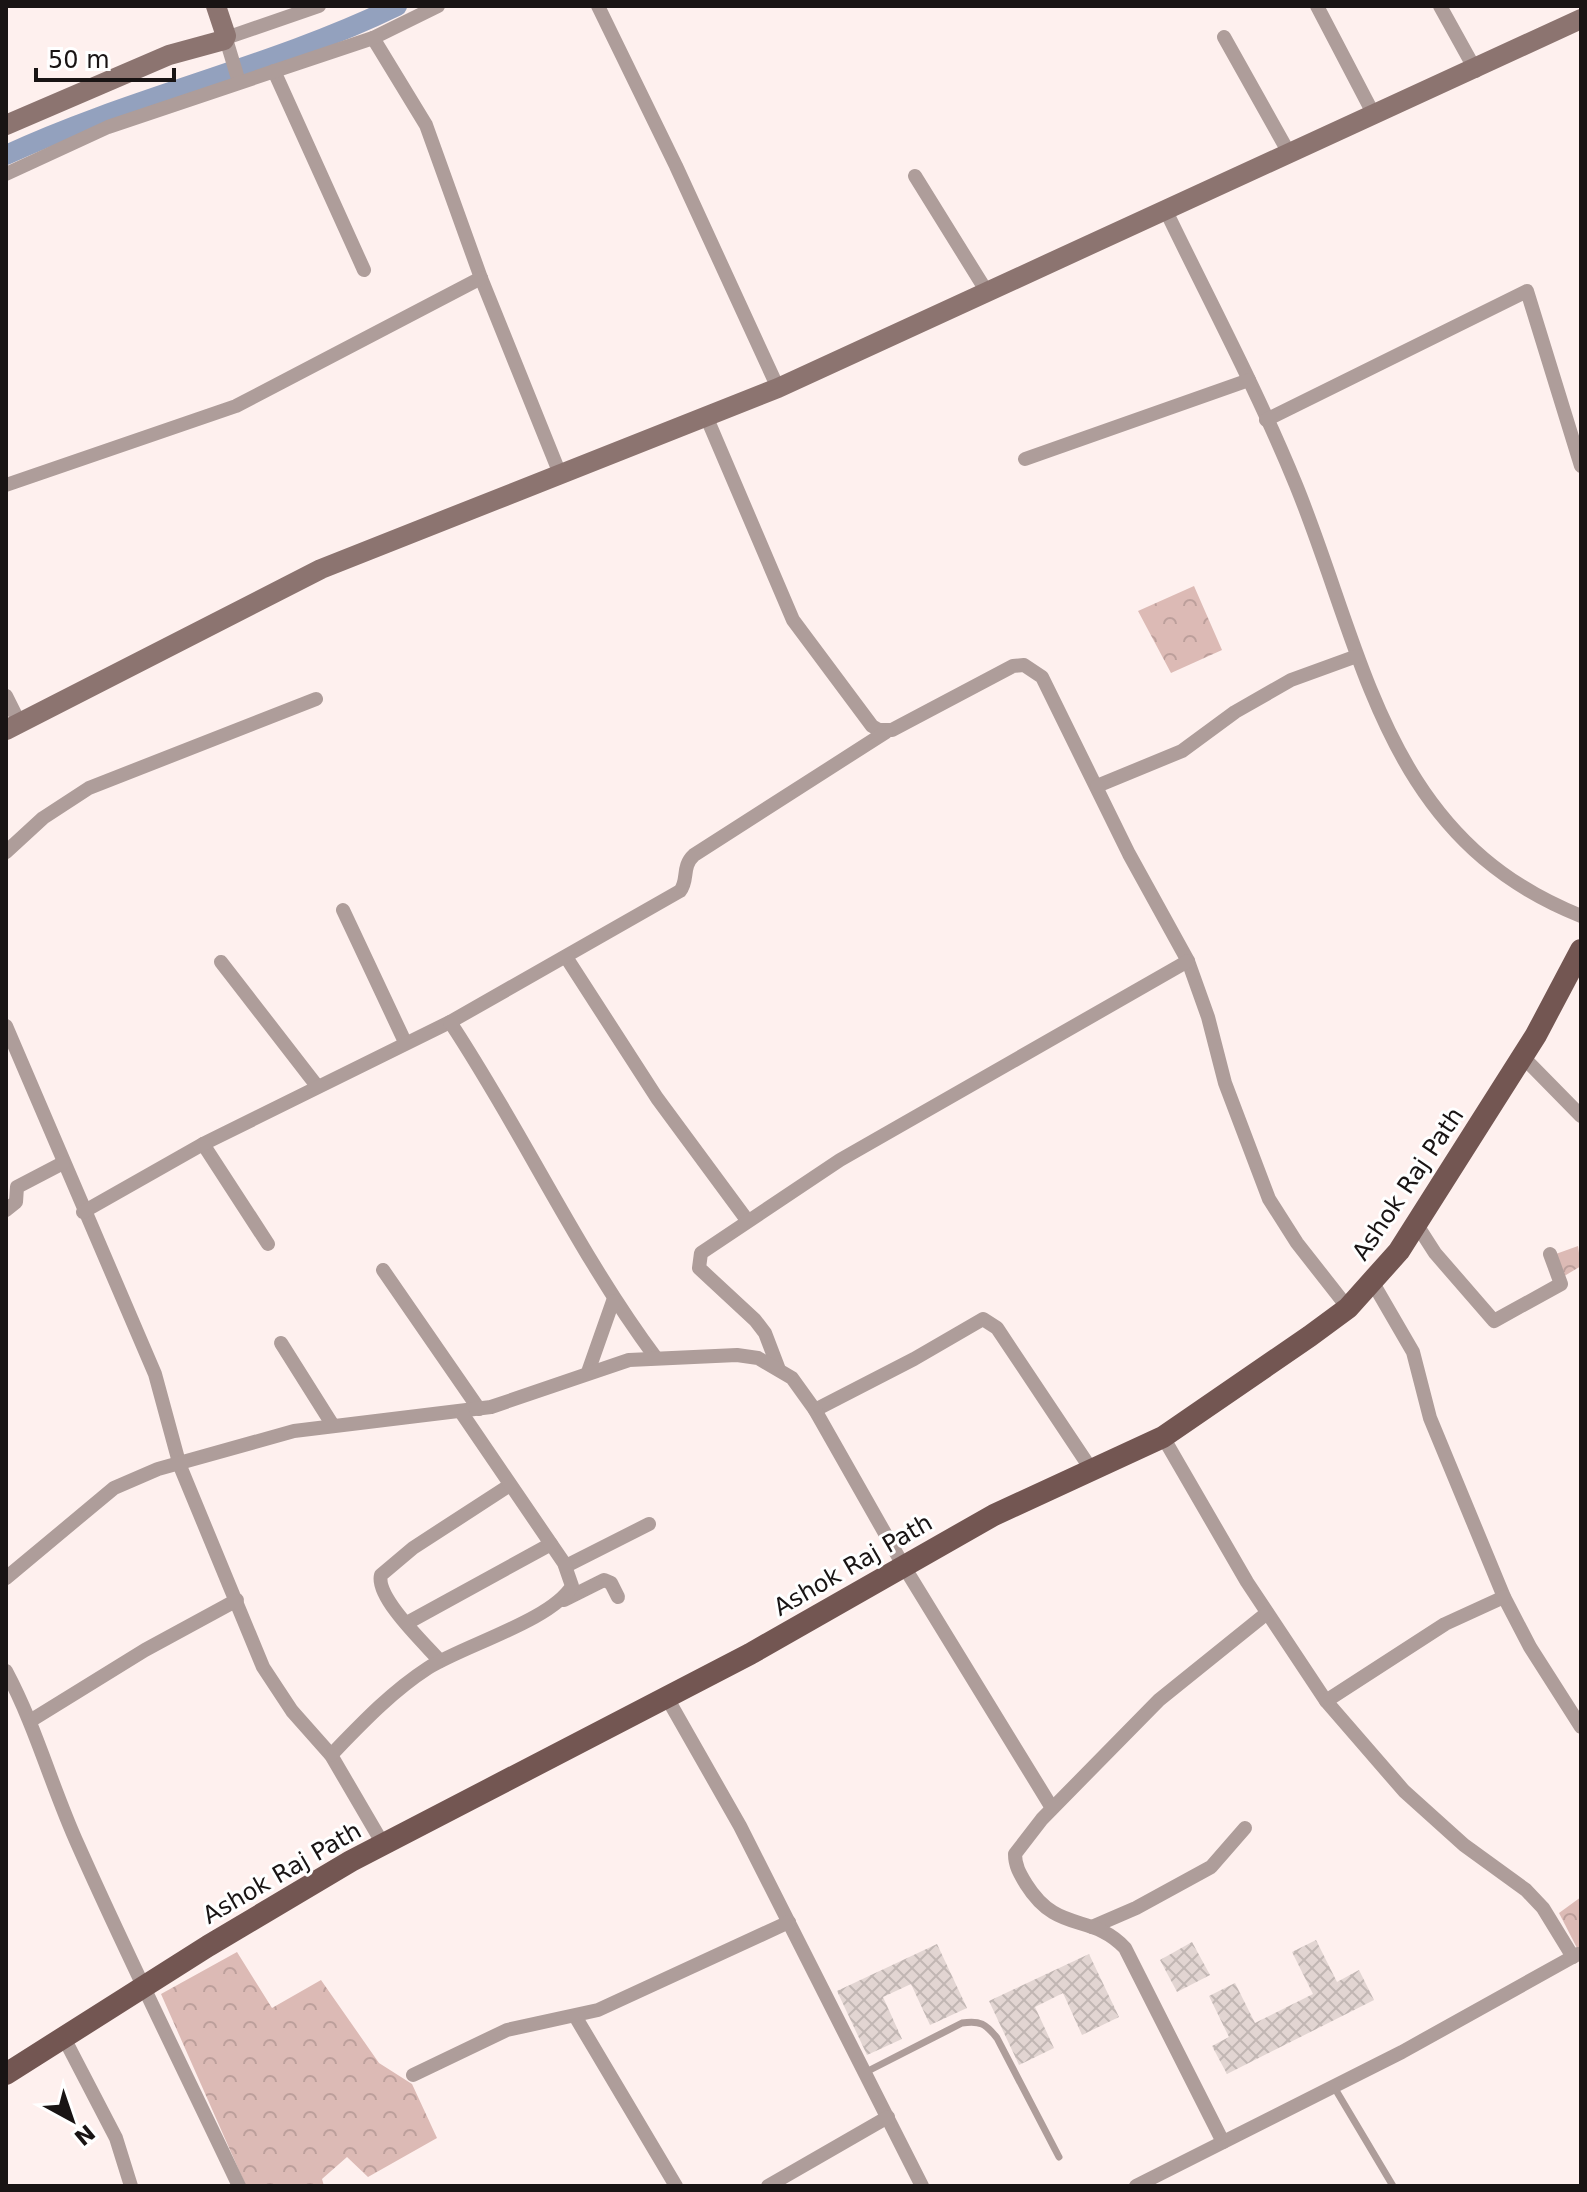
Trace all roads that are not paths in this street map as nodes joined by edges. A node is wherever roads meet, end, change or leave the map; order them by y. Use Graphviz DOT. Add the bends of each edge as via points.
graph roads {
  1 [pos="216,6"];
  2 [pos="319,6"];
  3 [pos="438,6"];
  4 [pos="598,6"];
  5 [pos="1317,6"];
  6 [pos="1440,6"];
  7 [pos="1581,19"];
  8 [pos="1224,37"];
  9 [pos="373,38"];
  10 [pos="226,41"];
  11 [pos="274,71"];
  12 [pos="1476,71"];
  13 [pos="237,76"];
  14 [pos="1374,115"];
  15 [pos="6,125"];
  16 [pos="1289,153"];
  17 [pos="6,174"];
  18 [pos="915,176"];
  19 [pos="1166,211"];
  20 [pos="364,270"];
  21 [pos="481,278"];
  22 [pos="987,292"];
  23 [pos="1249,380"];
  24 [pos="778,388"];
  25 [pos="706,416"];
  26 [pos="1266,420"];
  27 [pos="1025,459"];
  28 [pos="1581,466"];
  29 [pos="560,474"];
  30 [pos="6,485"];
  31 [pos="1357,656"];
  32 [pos="6,696"];
  33 [pos="316,699"];
  34 [pos="13,726"];
  35 [pos="886,732"];
  36 [pos="1097,786"];
  37 [pos="6,852"];
  38 [pos="343,910"];
  39 [pos="1581,916"];
  40 [pos="1580,948"];
  41 [pos="566,957"];
  42 [pos="1188,961"];
  43 [pos="221,962"];
  44 [pos="450,1022"];
  45 [pos="6,1026"];
  46 [pos="405,1042"];
  47 [pos="1522,1056"];
  48 [pos="317,1086"];
  49 [pos="1581,1116"];
  50 [pos="203,1144"];
  51 [pos="63,1163"];
  52 [pos="6,1210"];
  53 [pos="83,1212"];
  54 [pos="747,1220"];
  55 [pos="1417,1225"];
  56 [pos="268,1244"];
  57 [pos="1550,1254"];
  58 [pos="383,1270"];
  59 [pos="1373,1283"];
  60 [pos="613,1301"];
  61 [pos="1348,1308"];
  62 [pos="281,1343"];
  63 [pos="656,1358"];
  64 [pos="778,1367"];
  65 [pos="588,1372"];
  66 [pos="479,1409"];
  67 [pos="815,1410"];
  68 [pos="461,1412"];
  69 [pos="332,1424"];
  70 [pos="1163,1437"];
  71 [pos="180,1464"];
  72 [pos="1093,1472"];
  73 [pos="510,1485"];
  74 [pos="649,1524"];
  75 [pos="551,1544"];
  76 [pos="903,1565"];
  77 [pos="566,1566"];
  78 [pos="6,1578"];
  79 [pos="618,1597"];
  80 [pos="1504,1597"];
  81 [pos="237,1600"];
  82 [pos="564,1600"];
  83 [pos="1267,1613"];
  84 [pos="407,1623"];
  85 [pos="440,1661"];
  86 [pos="6,1671"];
  87 [pos="666,1696"];
  88 [pos="1326,1701"];
  89 [pos="30,1721"];
  90 [pos="1581,1727"];
  91 [pos="331,1755"];
  92 [pos="1052,1808"];
  93 [pos="1245,1828"];
  94 [pos="383,1844"];
  95 [pos="789,1922"];
  96 [pos="1092,1927"];
  97 [pos="1577,1955"];
  98 [pos="144,1986"];
  99 [pos="575,2016"];
  100 [pos="64,2038"];
  101 [pos="866,2072"];
  102 [pos="6,2074"];
  103 [pos="413,2075"];
  104 [pos="1334,2087"];
  105 [pos="888,2117"];
  106 [pos="1223,2142"];
  107 [pos="1059,2157"];
  108 [pos="131,2186"];
  109 [pos="239,2186"];
  110 [pos="676,2186"];
  111 [pos="768,2186"];
  112 [pos="922,2186"];
  113 [pos="1136,2186"];
  114 [pos="1393,2186"];
  1 -- 10 [label="main road"];
  2 -- 10 [label="street"];
  3 -- 9 [label="street"];
  4 -- 24 [label="street"];
  5 -- 14 [label="street"];
  6 -- 12 [label="street"];
  7 -- 12 [label="main road"];
  8 -- 16 [label="street"];
  9 -- 11 [label="street"];
  9 -- 21 [label="street" via="426,125"];
  10 -- 13 [label="street"];
  10 -- 15 [label="main road" via="169,55"];
  11 -- 13 [label="street"];
  11 -- 20 [label="street"];
  12 -- 14 [label="main road"];
  13 -- 17 [label="street"];
  14 -- 16 [label="main road"];
  16 -- 19 [label="main road"];
  18 -- 22 [label="street"];
  19 -- 22 [label="main road"];
  19 -- 23 [label="street"];
  21 -- 29 [label="street"];
  21 -- 30 [label="street" via="236,406"];
  22 -- 24 [label="main road"];
  23 -- 26 [label="street"];
  23 -- 27 [label="street"];
  24 -- 25 [label="main road"];
  25 -- 29 [label="main road"];
  25 -- 35 [label="street" via="793,620 864,717"];
  26 -- 28 [label="street" via="1527,291"];
  26 -- 31 [label="street" via="1308,514"];
  29 -- 34 [label="main road" via="321,569"];
  31 -- 36 [label="street" via="1291,680 1165,760"];
  31 -- 39 [label="street" via="1397,751 1445,822 1510,879"];
  32 -- 34 [label="street"];
  33 -- 37 [label="street" via="89,788 43,818"];
  35 -- 36 [label="street" via="1002,671 1024,665 1042,677"];
  35 -- 41 [label="street" via="694,855 684,867 680,891"];
  36 -- 42 [label="street"];
  38 -- 46 [label="street"];
  40 -- 47 [label="main road, Ashok Raj Path" via="1559,996"];
  41 -- 44 [label="street"];
  41 -- 54 [label="street" via="657,1098"];
  42 -- 54 [label="street" via="840,1160"];
  42 -- 61 [label="street" via="1258,1175 1297,1243"];
  43 -- 48 [label="street"];
  44 -- 46 [label="street"];
  44 -- 60 [label="street" via="495,1090"];
  45 -- 51 [label="street"];
  46 -- 48 [label="street"];
  47 -- 49 [label="street"];
  47 -- 55 [label="main road, Ashok Raj Path"];
  48 -- 50 [label="street"];
  50 -- 53 [label="street"];
  50 -- 56 [label="street"];
  51 -- 52 [label="street" via="17,1187 16,1202"];
  51 -- 53 [label="street"];
  53 -- 71 [label="street" via="155,1374"];
  54 -- 64 [label="street" via="701,1253 699,1268 760,1326"];
  55 -- 57 [label="street" via="1494,1321 1561,1284"];
  55 -- 59 [label="main road, Ashok Raj Path"];
  58 -- 66 [label="street"];
  59 -- 61 [label="main road, Ashok Raj Path"];
  59 -- 80 [label="street" via="1413,1352 1430,1418"];
  60 -- 63 [label="street"];
  60 -- 65 [label="street"];
  61 -- 70 [label="main road, Ashok Raj Path"];
  62 -- 69 [label="street"];
  63 -- 64 [label="street" via="737,1355"];
  63 -- 65 [label="street"];
  64 -- 67 [label="street"];
  65 -- 66 [label="street"];
  66 -- 68 [label="street"];
  67 -- 72 [label="street" via="983,1319 997,1328"];
  67 -- 76 [label="street"];
  68 -- 69 [label="street"];
  68 -- 73 [label="street"];
  69 -- 71 [label="street"];
  70 -- 72 [label="main road, Ashok Raj Path"];
  70 -- 83 [label="street"];
  71 -- 78 [label="street" via="114,1488"];
  71 -- 81 [label="street"];
  72 -- 76 [label="main road, Ashok Raj Path" via="994,1515"];
  73 -- 75 [label="street"];
  73 -- 84 [label="street" via="385,1568 381,1589"];
  74 -- 77 [label="street"];
  75 -- 77 [label="street"];
  75 -- 84 [label="street"];
  76 -- 87 [label="main road, Ashok Raj Path"];
  76 -- 92 [label="street"];
  77 -- 82 [label="street" via="572,1586"];
  79 -- 82 [label="street" via="604,1580"];
  80 -- 88 [label="street" via="1445,1624"];
  80 -- 90 [label="street"];
  81 -- 89 [label="street"];
  81 -- 91 [label="street" via="275,1688"];
  82 -- 85 [label="street"];
  83 -- 88 [label="street"];
  83 -- 92 [label="street" via="1159,1700"];
  84 -- 85 [label="street"];
  85 -- 91 [label="street" via="386,1700"];
  86 -- 89 [label="street"];
  87 -- 94 [label="main road, Ashok Raj Path"];
  87 -- 95 [label="street"];
  88 -- 97 [label="street" via="1421,1807 1526,1890"];
  89 -- 98 [label="street" via="76,1841"];
  91 -- 94 [label="street"];
  92 -- 96 [label="street" via="1022,1842 1015,1864 1041,1906"];
  93 -- 96 [label="street" via="1211,1867"];
  94 -- 98 [label="main road, Ashok Raj Path"];
  95 -- 99 [label="street"];
  95 -- 101 [label="street"];
  96 -- 106 [label="street" via="1114,1936 1136,1964"];
  97 -- 104 [label="street"];
  98 -- 100 [label="main road, Ashok Raj Path"];
  98 -- 109 [label="street"];
  99 -- 103 [label="street" via="507,2030"];
  99 -- 110 [label="street"];
  100 -- 102 [label="main road, Ashok Raj Path"];
  100 -- 108 [label="street" via="116,2138"];
  101 -- 105 [label="street"];
  101 -- 107 [label="lane" via="962,2023 977,2021 997,2038"];
  104 -- 106 [label="street"];
  104 -- 114 [label="lane"];
  105 -- 111 [label="street"];
  105 -- 112 [label="street"];
  106 -- 113 [label="street"];
}
